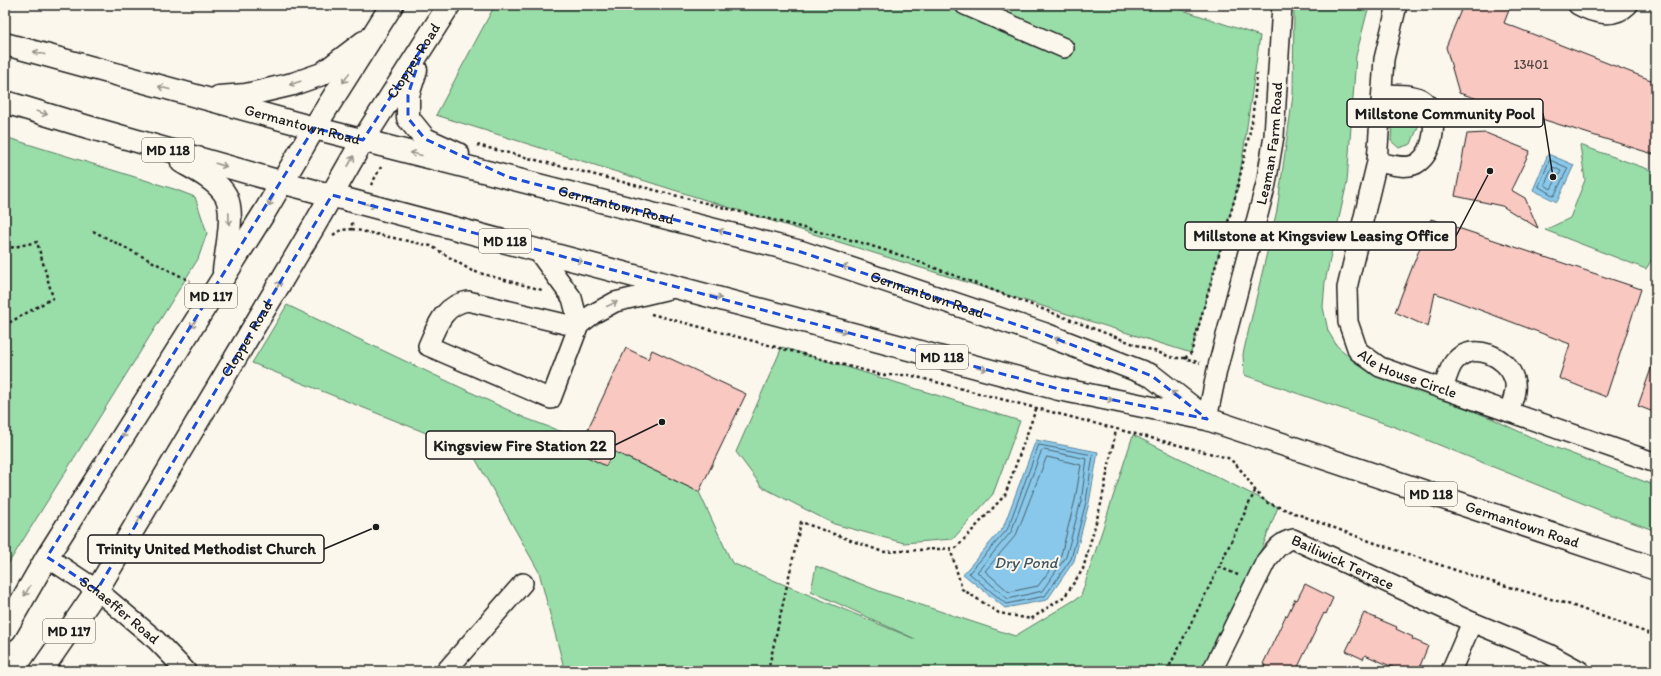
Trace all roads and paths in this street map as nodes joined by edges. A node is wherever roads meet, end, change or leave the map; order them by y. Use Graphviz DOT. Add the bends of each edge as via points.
graph roads {
  1 [pos="392,5"];
  2 [pos="449,5"];
  3 [pos="965,5"];
  4 [pos="1282,5"];
  5 [pos="1397,5"];
  6 [pos="1578,5"];
  7 [pos="1628,5"];
  8 [pos="375,34"];
  9 [pos="5,44"];
  10 [pos="424,45"];
  11 [pos="1064,48"];
  12 [pos="1257,69"];
  13 [pos="1382,94"];
  14 [pos="201,98"];
  15 [pos="5,102"];
  16 [pos="314,128"];
  17 [pos="363,140"];
  18 [pos="157,147"];
  19 [pos="391,147"];
  20 [pos="1377,162"];
  21 [pos="508,177"];
  22 [pos="281,182"];
  23 [pos="332,195"];
  24 [pos="357,212"];
  25 [pos="352,228"];
  26 [pos="93,231"];
  27 [pos="5,249"];
  28 [pos="537,250"];
  29 [pos="223,276"];
  30 [pos="190,281"];
  31 [pos="678,288"];
  32 [pos="544,291"];
  33 [pos="645,312"];
  34 [pos="5,324"];
  35 [pos="579,325"];
  36 [pos="1185,358"];
  37 [pos="1443,389"];
  38 [pos="1036,409"];
  39 [pos="1509,412"];
  40 [pos="1207,419"];
  41 [pos="1116,430"];
  42 [pos="1656,463"];
  43 [pos="1255,491"];
  44 [pos="950,548"];
  45 [pos="46,557"];
  46 [pos="1219,567"];
  47 [pos="1656,569"];
  48 [pos="523,583"];
  49 [pos="1255,583"];
  50 [pos="97,590"];
  51 [pos="1472,622"];
  52 [pos="5,630"];
  53 [pos="1656,636"];
  54 [pos="41,671"];
  55 [pos="186,671"];
  56 [pos="446,671"];
  57 [pos="768,671"];
  58 [pos="1167,671"];
  59 [pos="1212,671"];
  60 [pos="1451,671"];
  61 [pos="1580,671"];
  1 -- 8 [label="main road, MD 117"];
  2 -- 10 [label="main road, Clopper Road / MD 117"];
  3 -- 11 [label="street"];
  4 -- 40 [label="street, Leaman Farm Road" via="1274,136 1266,184 1217,370"];
  5 -- 13 [label="street, Ale House Circle" via="1384,59"];
  6 -- 7 [label="street" via="1588,11 1605,15 1622,11"];
  8 -- 14 [label="main road, one-way" via="322,74 246,95"];
  8 -- 16 [label="main road, MD 117, one-way"];
  14 -- 9 [label="main road, Germantown Road / MD 118, one-way"];
  10 -- 17 [label="main road, Clopper Road / MD 117"];
  10 -- 21 [label="main road" via="408,95 408,118 425,139"];
  12 -- 36 [label="path" via="1252,122 1236,194 1191,353"];
  13 -- 20 [label="street, Ale House Circle"];
  13 -- 20 [label="street" via="1414,97 1426,102 1432,115 1434,131 1429,149 1419,163 1404,167"];
  14 -- 16 [label="main road, Germantown Road / MD 118"];
  15 -- 18 [label="main road, Germantown Road / MD 118, one-way"];
  16 -- 17 [label="main road, Germantown Road / MD 118"];
  16 -- 22 [label="main road, MD 117"];
  17 -- 19 [label="main road, Germantown Road / MD 118"];
  23 -- 17 [label="main road, Clopper Road / MD 117, one-way"];
  18 -- 22 [label="main road, Germantown Road / MD 118, one-way"];
  18 -- 29 [label="main road, one-way" via="209,178 226,196 230,220"];
  21 -- 19 [label="main road, Germantown Road / MD 118, one-way"];
  19 -- 24 [label="path"];
  20 -- 37 [label="street, Ale House Circle" via="1347,288 1348,322 1358,351 1380,367"];
  40 -- 21 [label="main road, Germantown Road / MD 118, one-way" via="1152,376 1044,334 801,252"];
  22 -- 23 [label="main road, Germantown Road / MD 118"];
  22 -- 29 [label="main road, MD 117, one-way"];
  23 -- 24 [label="main road, Germantown Road / MD 118"];
  50 -- 23 [label="main road, Clopper Road / MD 117, one-way"];
  24 -- 28 [label="main road, Germantown Road / MD 118, one-way"];
  25 -- 32 [label="path" via="431,246 472,271"];
  26 -- 30 [label="path"];
  27 -- 34 [label="path" via="37,242 53,298"];
  28 -- 31 [label="main road, Germantown Road / MD 118, one-way"];
  28 -- 35 [label="street" via="572,298"];
  29 -- 45 [label="main road, MD 117, one-way"];
  35 -- 31 [label="street, one-way" via="592,314 615,302"];
  31 -- 40 [label="main road, Germantown Road / MD 118, one-way" via="1059,389"];
  33 -- 38 [label="path" via="882,375 909,374"];
  35 -- 35 [label="street" via="468,301 458,302 442,316 428,346 551,398"];
  37 -- 39 [label="street, Ale House Circle"];
  37 -- 39 [label="street" via="1454,362 1462,354 1477,351 1490,354 1506,363 1515,379 1515,391"];
  38 -- 41 [label="path"];
  38 -- 44 [label="path" via="1005,495 956,548"];
  39 -- 42 [label="street, Ale House Circle"];
  40 -- 47 [label="main road, Germantown Road / MD 118"];
  41 -- 43 [label="path" via="1228,458 1234,462"];
  41 -- 44 [label="path" via="1101,504 1083,569 1065,596 1031,619 999,613 962,589"];
  43 -- 46 [label="path"];
  43 -- 53 [label="path" via="1268,503 1372,542 1479,578 1571,605"];
  44 -- 57 [label="path" via="883,552 801,522"];
  45 -- 50 [label="street, Schaeffer Road"];
  45 -- 52 [label="main road, MD 117, one-way"];
  46 -- 49 [label="path"];
  46 -- 58 [label="path"];
  48 -- 56 [label="street"];
  49 -- 51 [label="street, Bailiwick Terrace" via="1275,549 1286,540 1293,539"];
  49 -- 59 [label="street, Bailiwick Terrace"];
  50 -- 54 [label="main road, Clopper Road / MD 117"];
  50 -- 55 [label="street, Schaeffer Road" via="156,640"];
  51 -- 60 [label="street"];
  51 -- 61 [label="street, Bailiwick Terrace" via="1550,654"];
}
